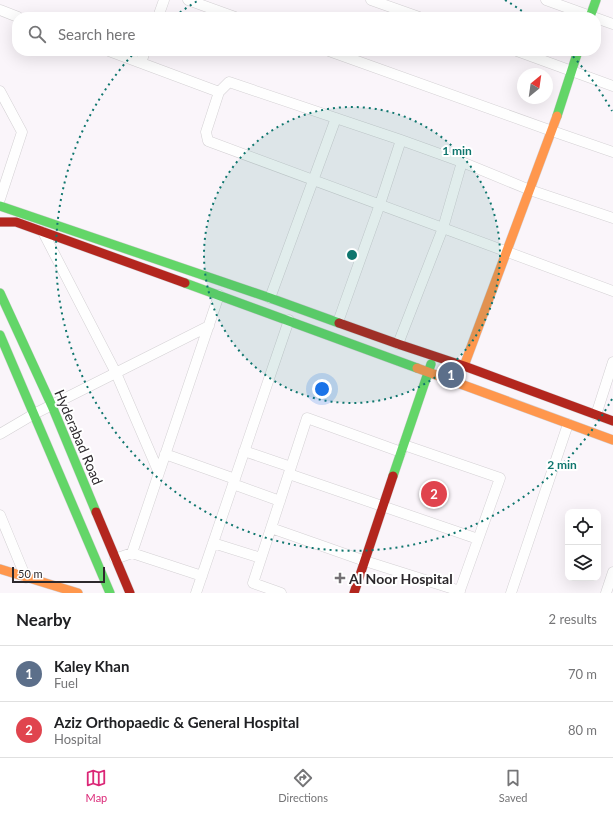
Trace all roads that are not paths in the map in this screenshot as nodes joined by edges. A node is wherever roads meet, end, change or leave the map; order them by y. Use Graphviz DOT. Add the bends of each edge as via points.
graph roads {
  1 [pos="164,0"];
  2 [pos="188,0"];
  3 [pos="371,0"];
  4 [pos="546,0"];
  5 [pos="596,0"];
  6 [pos="0,10"];
  7 [pos="160,12"];
  8 [pos="221,12"];
  9 [pos="405,12"];
  10 [pos="578,12"];
  11 [pos="593,12"];
  12 [pos="12,15"];
  13 [pos="601,20"];
  14 [pos="613,24"];
  15 [pos="122,56"];
  16 [pos="143,56"];
  17 [pos="343,56"];
  18 [pos="531,56"];
  19 [pos="576,56"];
  20 [pos="141,63"];
  21 [pos="571,70"];
  22 [pos="613,86"];
  23 [pos="0,91"];
  24 [pos="219,92"];
  25 [pos="336,118"];
  26 [pos="552,132"];
  27 [pos="401,140"];
  28 [pos="613,152"];
  29 [pos="462,162"];
  30 [pos="314,180"];
  31 [pos="530,190"];
  32 [pos="0,199"];
  33 [pos="380,204"];
  34 [pos="0,206"];
  35 [pos="613,218"];
  36 [pos="0,222"];
  37 [pos="443,228"];
  38 [pos="43,232"];
  39 [pos="506,251"];
  40 [pos="613,290"];
  41 [pos="0,293"];
  42 [pos="219,295"];
  43 [pos="270,298"];
  44 [pos="289,320"];
  45 [pos="338,322"];
  46 [pos="209,326"];
  47 [pos="0,335"];
  48 [pos="398,344"];
  49 [pos="434,356"];
  50 [pos="613,362"];
  51 [pos="464,366"];
  52 [pos="428,372"];
  53 [pos="116,373"];
  54 [pos="52,406"];
  55 [pos="34,414"];
  56 [pos="596,415"];
  57 [pos="613,421"];
  58 [pos="568,424"];
  59 [pos="0,434"];
  60 [pos="613,440"];
  61 [pos="403,449"];
  62 [pos="244,451"];
  63 [pos="166,454"];
  64 [pos="290,471"];
  65 [pos="159,473"];
  66 [pos="234,482"];
  67 [pos="280,501"];
  68 [pos="383,506"];
  69 [pos="0,515"];
  70 [pos="271,528"];
  71 [pos="478,539"];
  72 [pos="213,543"];
  73 [pos="132,553"];
  74 [pos="261,558"];
  75 [pos="115,559"];
  76 [pos="365,560"];
  77 [pos="0,569"];
  78 [pos="613,572"];
  79 [pos="202,576"];
  80 [pos="26,578"];
  81 [pos="460,592"];
  82 [pos="78,593"];
  83 [pos="110,593"];
  84 [pos="130,593"];
  85 [pos="196,593"];
  86 [pos="281,593"];
  87 [pos="354,593"];
  88 [pos="511,593"];
  89 [pos="606,593"];
  1 -- 7 [label="street"];
  2 -- 8 [label="street"];
  3 -- 9 [label="street"];
  4 -- 10 [label="street"];
  5 -- 11 [label="main road"];
  6 -- 12 [label="street"];
  13 -- 14 [label="street"];
  15 -- 20 [label="street"];
  16 -- 20 [label="street"];
  17 -- 26 [label="street"];
  18 -- 21 [label="street"];
  19 -- 21 [label="main road"];
  20 -- 24 [label="street"];
  21 -- 22 [label="street"];
  21 -- 26 [label="main road"];
  23 -- 32 [label="street" via="22,132"];
  24 -- 25 [label="street" via="229,82"];
  24 -- 30 [label="street" via="206,132 208,142"];
  25 -- 27 [label="street"];
  25 -- 30 [label="street"];
  26 -- 28 [label="street"];
  26 -- 31 [label="main road"];
  27 -- 29 [label="street"];
  27 -- 33 [label="street"];
  29 -- 31 [label="street"];
  29 -- 37 [label="street"];
  30 -- 33 [label="street"];
  30 -- 43 [label="street"];
  31 -- 35 [label="street"];
  31 -- 39 [label="main road"];
  33 -- 37 [label="street"];
  33 -- 45 [label="street"];
  34 -- 43 [label="main road"];
  36 -- 38 [label="main road" via="16,222"];
  37 -- 39 [label="street"];
  37 -- 48 [label="street"];
  38 -- 42 [label="main road"];
  38 -- 53 [label="street"];
  39 -- 40 [label="street"];
  39 -- 51 [label="main road"];
  41 -- 54 [label="main road, Hyderabad Road"];
  42 -- 44 [label="main road"];
  42 -- 46 [label="street"];
  43 -- 45 [label="main road"];
  44 -- 52 [label="main road"];
  44 -- 62 [label="street"];
  45 -- 48 [label="main road"];
  46 -- 53 [label="street"];
  46 -- 63 [label="street"];
  47 -- 55 [label="main road"];
  48 -- 49 [label="main road"];
  49 -- 51 [label="main road"];
  49 -- 52 [label="main road"];
  50 -- 56 [label="street"];
  51 -- 56 [label="main road"];
  52 -- 58 [label="main road"];
  52 -- 61 [label="main road"];
  53 -- 54 [label="street"];
  53 -- 65 [label="street"];
  54 -- 55 [label="street"];
  54 -- 75 [label="main road, Hyderabad Road"];
  55 -- 59 [label="street"];
  55 -- 83 [label="main road"];
  56 -- 57 [label="main road"];
  58 -- 60 [label="main road"];
  58 -- 88 [label="street"];
  61 -- 64 [label="street" via="307,418"];
  61 -- 68 [label="main road"];
  61 -- 71 [label="street" via="500,478"];
  62 -- 64 [label="street"];
  62 -- 66 [label="street"];
  63 -- 65 [label="street"];
  63 -- 66 [label="street"];
  64 -- 67 [label="street"];
  64 -- 68 [label="street"];
  65 -- 73 [label="street"];
  66 -- 67 [label="street"];
  66 -- 72 [label="street"];
  67 -- 70 [label="street"];
  68 -- 71 [label="street"];
  68 -- 76 [label="main road"];
  69 -- 80 [label="street"];
  70 -- 74 [label="street"];
  70 -- 76 [label="street"];
  71 -- 81 [label="street"];
  72 -- 74 [label="street"];
  72 -- 79 [label="street"];
  73 -- 75 [label="street"];
  73 -- 79 [label="street"];
  74 -- 86 [label="street" via="253,583"];
  75 -- 84 [label="main road, Hyderabad Road"];
  76 -- 81 [label="street"];
  76 -- 87 [label="main road"];
  77 -- 80 [label="main road"];
  78 -- 89 [label="street"];
  79 -- 85 [label="street"];
  80 -- 82 [label="main road"];
}
